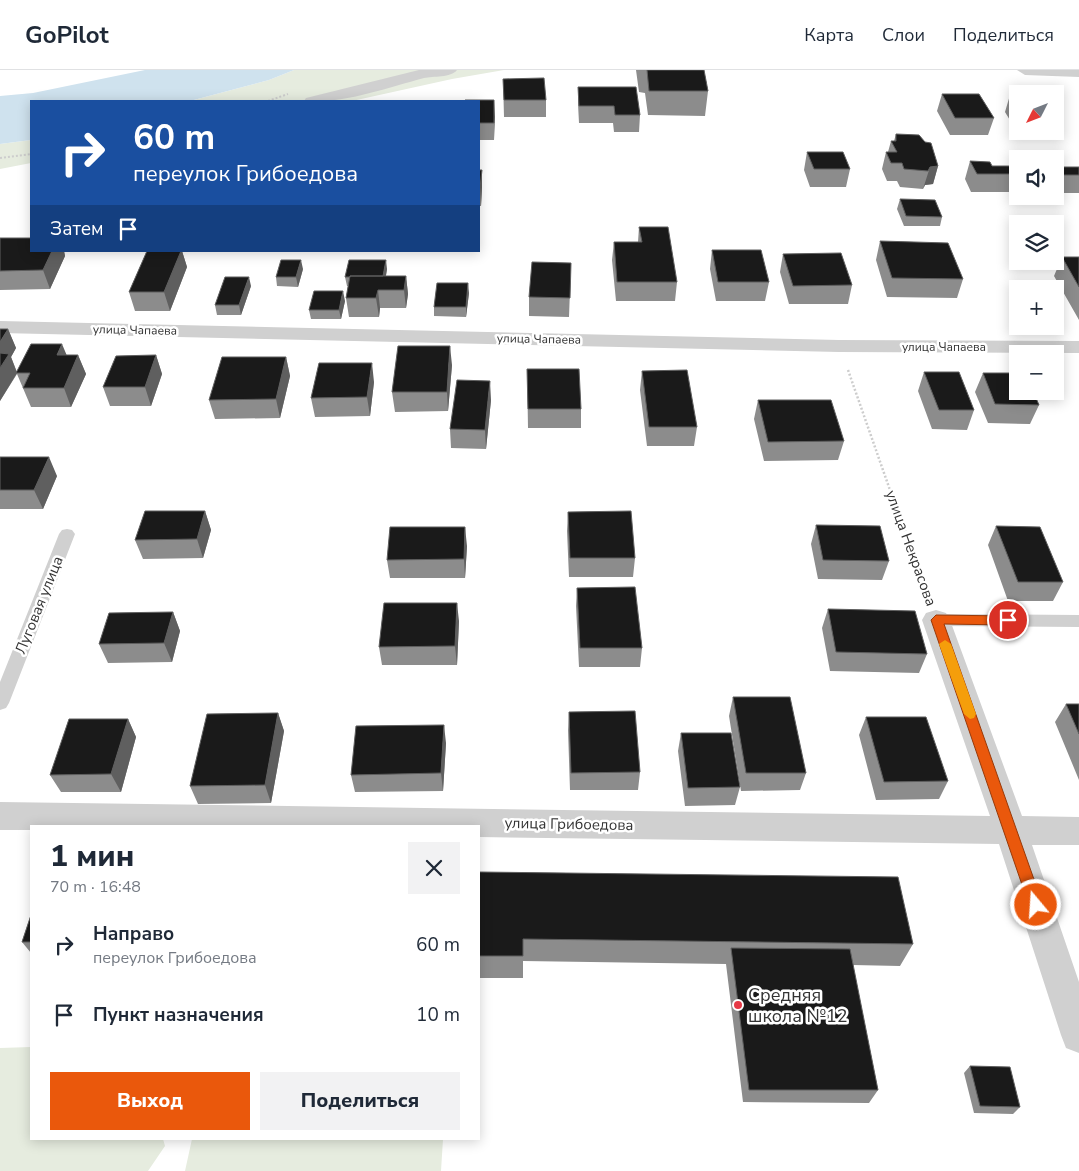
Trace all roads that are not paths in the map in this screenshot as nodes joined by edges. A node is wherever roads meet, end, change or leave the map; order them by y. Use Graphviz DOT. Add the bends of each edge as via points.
graph roads {
  1 [pos="450,70"];
  2 [pos="1025,70"];
  3 [pos="1079,72"];
  4 [pos="316,100"];
  5 [pos="0,327"];
  6 [pos="1079,347"];
  7 [pos="67,534"];
  8 [pos="936,620"];
  9 [pos="1079,621"];
  10 [pos="0,703"];
  11 [pos="0,816"];
  12 [pos="1011,830"];
  13 [pos="1079,831"];
  14 [pos="1079,1035"];
  1 -- 4 [label="street"];
  2 -- 3 [label="street"];
  5 -- 6 [label="street, улица Чапаева" via="840,346"];
  7 -- 10 [label="lane, Луговая улица"];
  8 -- 9 [label="lane"];
  8 -- 12 [label="street, улица Некрасова"];
  11 -- 12 [label="street, улица Грибоедова"];
  12 -- 13 [label="street, улица Грибоедова"];
  12 -- 14 [label="street, улица Некрасова"];
}
